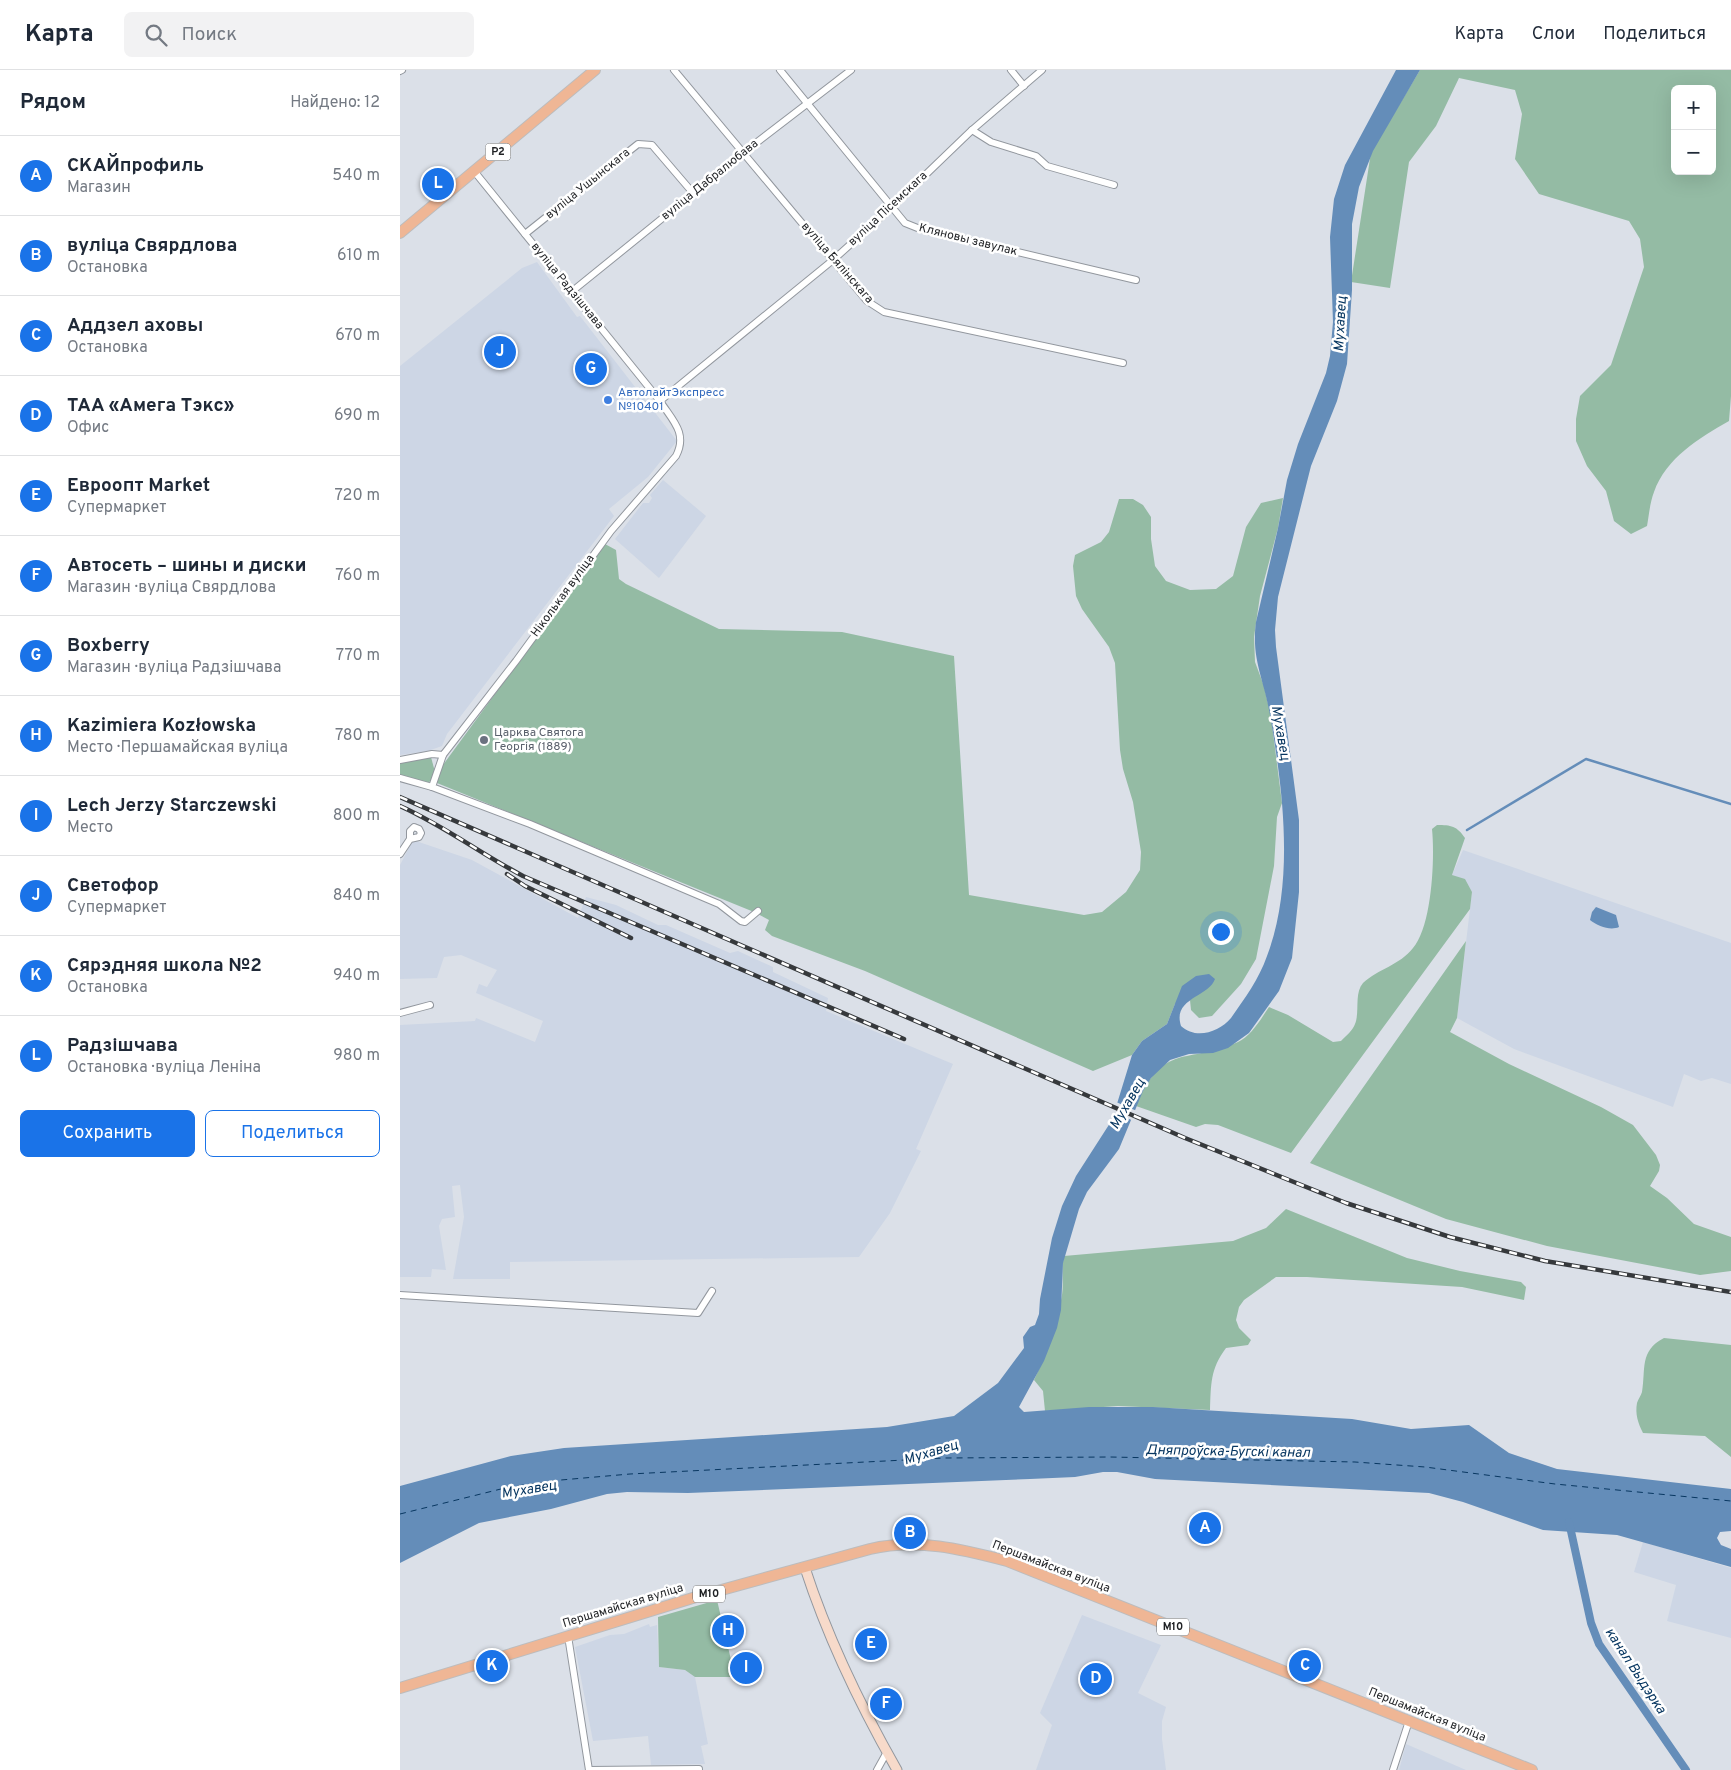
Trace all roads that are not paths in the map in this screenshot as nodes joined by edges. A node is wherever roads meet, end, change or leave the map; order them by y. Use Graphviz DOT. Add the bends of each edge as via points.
graph roads {
  1 [pos="595,70"];
  2 [pos="674,70"];
  3 [pos="780,70"];
  4 [pos="851,70"];
  5 [pos="1011,70"];
  6 [pos="1042,70"];
  7 [pos="1024,86"];
  8 [pos="807,105"];
  9 [pos="972,130"];
  10 [pos="743,152"];
  11 [pos="474,171"];
  12 [pos="1114,185"];
  13 [pos="693,193"];
  14 [pos="892,207"];
  15 [pos="400,233"];
  16 [pos="525,234"];
  17 [pos="833,260"];
  18 [pos="1136,280"];
  19 [pos="570,292"];
  20 [pos="1123,363"];
  21 [pos="660,401"];
  22 [pos="443,755"];
  23 [pos="400,760"];
  24 [pos="400,778"];
  25 [pos="432,787"];
  26 [pos="410,839"];
  27 [pos="400,854"];
  28 [pos="758,911"];
  29 [pos="430,1004"];
  30 [pos="400,1013"];
  31 [pos="712,1291"];
  32 [pos="400,1295"];
  33 [pos="805,1568"];
  34 [pos="568,1636"];
  35 [pos="400,1688"];
  36 [pos="1409,1721"];
  37 [pos="887,1752"];
  38 [pos="699,1769"];
  39 [pos="589,1770"];
  40 [pos="877,1770"];
  41 [pos="897,1770"];
  42 [pos="1393,1770"];
  43 [pos="1532,1770"];
  1 -- 11 [label="main road, Р2"];
  2 -- 10 [label="street, вуліца Бялінскага"];
  3 -- 8 [label="street, Кляновы завулак"];
  4 -- 8 [label="street, вуліца Дабралюбава"];
  5 -- 7 [label="street"];
  6 -- 7 [label="street, вуліца Пісемскага"];
  7 -- 9 [label="street, вуліца Пісемскага"];
  8 -- 10 [label="street, вуліца Дабралюбава"];
  8 -- 14 [label="street, Кляновы завулак"];
  9 -- 12 [label="street" via="991,142 1036,156 1047,166"];
  9 -- 14 [label="street, вуліца Пісемскага"];
  10 -- 13 [label="street, вуліца Дабралюбава"];
  10 -- 17 [label="street, вуліца Бялінскага"];
  11 -- 15 [label="main road, Р2"];
  11 -- 16 [label="street, вуліца Радзішчава"];
  13 -- 16 [label="street, вуліца Ушынскага" via="652,145 638,144"];
  13 -- 19 [label="street, вуліца Дабралюбава"];
  14 -- 17 [label="street, вуліца Пісемскага"];
  14 -- 18 [label="street, Кляновы завулак" via="912,226"];
  16 -- 19 [label="street, вуліца Радзішчава"];
  17 -- 20 [label="street, вуліца Бялінскага" via="867,301 884,312"];
  17 -- 21 [label="street, вуліца Пісемскага"];
  19 -- 21 [label="street, вуліца Радзішчава"];
  21 -- 22 [label="street, Ніколькая вуліца" via="680,433 682,441 676,456 611,531"];
  22 -- 23 [label="street"];
  22 -- 25 [label="street, Ніколькая вуліца"];
  24 -- 25 [label="street"];
  25 -- 28 [label="street" via="719,904 741,921 745,922"];
  26 -- 27 [label="street"];
  29 -- 30 [label="street"];
  31 -- 32 [label="street" via="698,1313"];
  33 -- 34 [label="main road, Першамайская вуліца / М10"];
  33 -- 36 [label="main road, Першамайская вуліца / М10" via="899,1544 928,1544 984,1555 1007,1561"];
  33 -- 37 [label="main road" via="836,1650"];
  34 -- 35 [label="main road, Першамайская вуліца / М10"];
  34 -- 39 [label="street"];
  36 -- 42 [label="street"];
  36 -- 43 [label="main road, Першамайская вуліца / М10"];
  37 -- 40 [label="street"];
  37 -- 41 [label="main road"];
  38 -- 39 [label="street"];
}
